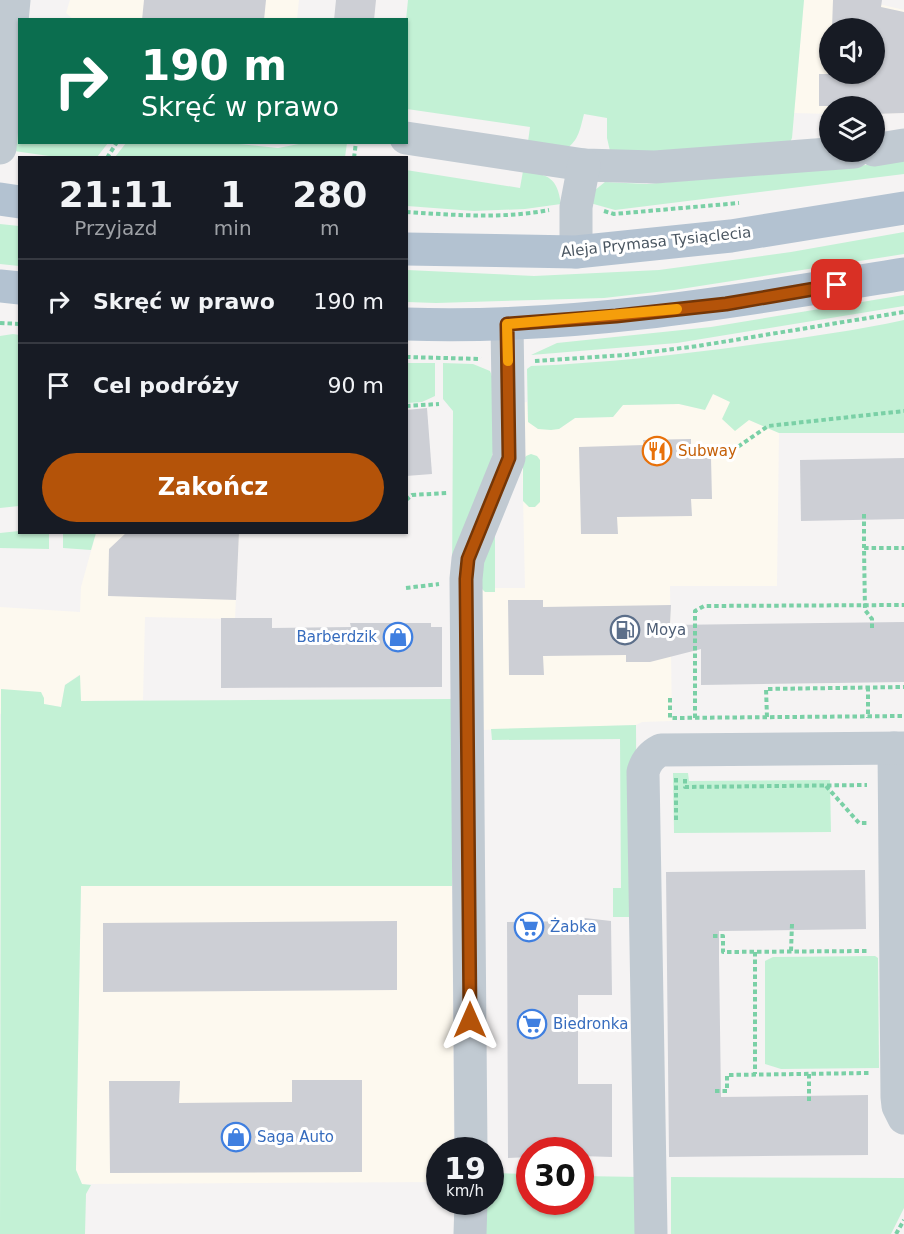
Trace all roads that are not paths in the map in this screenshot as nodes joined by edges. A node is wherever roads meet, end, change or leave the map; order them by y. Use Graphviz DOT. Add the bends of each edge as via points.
graph roads {
  1 [pos="14,0"];
  2 [pos="15,36"];
  3 [pos="408,138"];
  4 [pos="904,145"];
  5 [pos="0,148"];
  6 [pos="885,148"];
  7 [pos="819,155"];
  8 [pos="584,165"];
  9 [pos="0,199"];
  10 [pos="18,202"];
  11 [pos="904,208"];
  12 [pos="408,249"];
  13 [pos="576,252"];
  14 [pos="904,273"];
  15 [pos="0,286"];
  16 [pos="18,288"];
  17 [pos="408,324"];
  18 [pos="507,324"];
  19 [pos="899,748"];
  20 [pos="904,1118"];
  21 [pos="471,1137"];
  22 [pos="471,1215"];
  23 [pos="470,1234"];
  24 [pos="651,1234"];
  1 -- 2 [label="street"];
  2 -- 5 [label="street"];
  3 -- 8 [label="street"];
  4 -- 6 [label="street"];
  7 -- 8 [label="street" via="655,167"];
  8 -- 13 [label="street" via="576,207"];
  9 -- 10 [label="main road"];
  11 -- 13 [label="main road, Aleja Prymasa Tysiąclecia" via="731,236"];
  12 -- 13 [label="main road, Aleja Prymasa Tysiąclecia"];
  14 -- 18 [label="main road" via="726,304"];
  15 -- 16 [label="main road"];
  17 -- 18 [label="main road"];
  18 -- 21 [label="street" via="509,458 468,559 466,579"];
  19 -- 20 [label="street" via="894,783 897,1097"];
  19 -- 24 [label="street" via="661,750 645,765"];
  22 -- 23 [label="street"];
}
